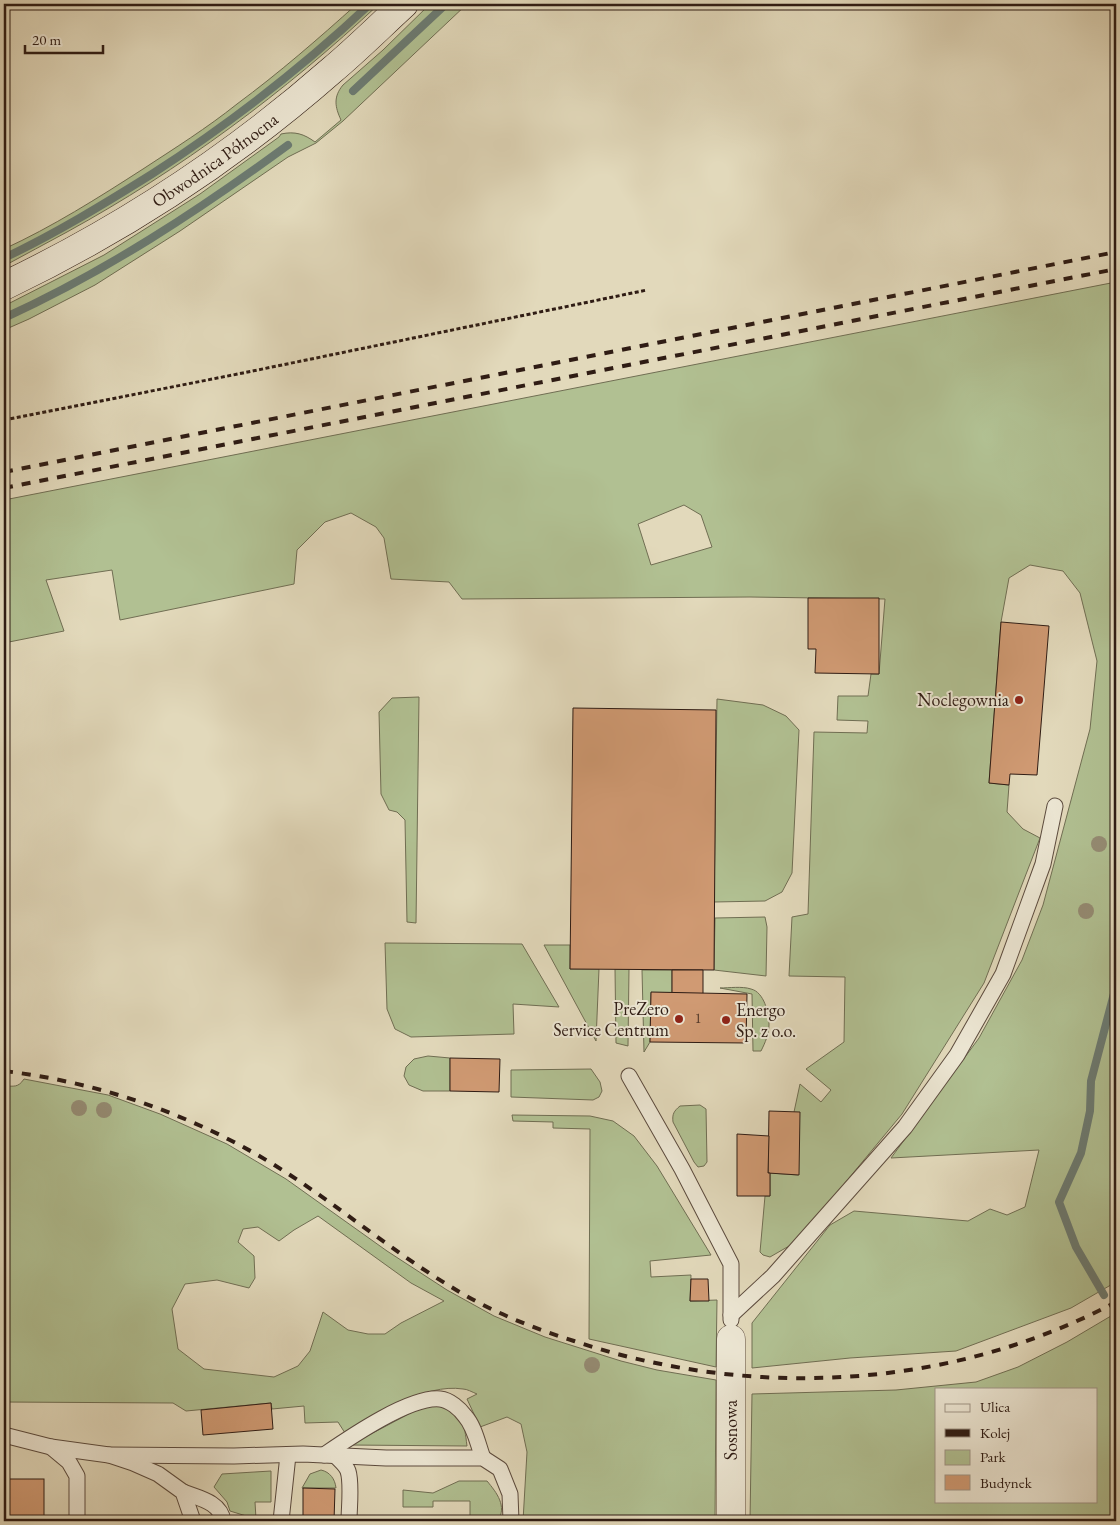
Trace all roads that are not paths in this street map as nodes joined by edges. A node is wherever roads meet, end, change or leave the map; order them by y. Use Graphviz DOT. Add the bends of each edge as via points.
graph roads {
  1 [pos="404,4"];
  2 [pos="4,286"];
  3 [pos="1055,806"];
  4 [pos="628,1076"];
  5 [pos="731,1327"];
  6 [pos="4,1435"];
  7 [pos="52,1447"];
  8 [pos="109,1454"];
  9 [pos="288,1454"];
  10 [pos="329,1455"];
  11 [pos="483,1458"];
  12 [pos="183,1492"];
  13 [pos="77,1521"];
  14 [pos="193,1521"];
  15 [pos="223,1521"];
  16 [pos="281,1521"];
  17 [pos="349,1521"];
  18 [pos="511,1521"];
  19 [pos="731,1521"];
  1 -- 2 [label="street, Obwodnica Północna" via="331,71 189,179 111,228"];
  3 -- 5 [label="lane" via="1044,864 1003,974 956,1056 905,1127"];
  4 -- 5 [label="lane" via="682,1169 731,1264"];
  5 -- 19 [label="street, Sosnowa"];
  6 -- 7 [label="lane"];
  7 -- 8 [label="lane"];
  7 -- 13 [label="lane" via="77,1476"];
  8 -- 9 [label="lane"];
  8 -- 12 [label="lane" via="158,1474"];
  9 -- 10 [label="lane"];
  9 -- 16 [label="lane"];
  10 -- 11 [label="lane"];
  10 -- 11 [label="lane" via="358,1432 401,1409 426,1399 442,1399 455,1405 466,1416"];
  10 -- 17 [label="lane" via="348,1470"];
  11 -- 18 [label="lane" via="500,1469 510,1494"];
  12 -- 14 [label="lane"];
  12 -- 15 [label="lane" via="218,1508"];
}
